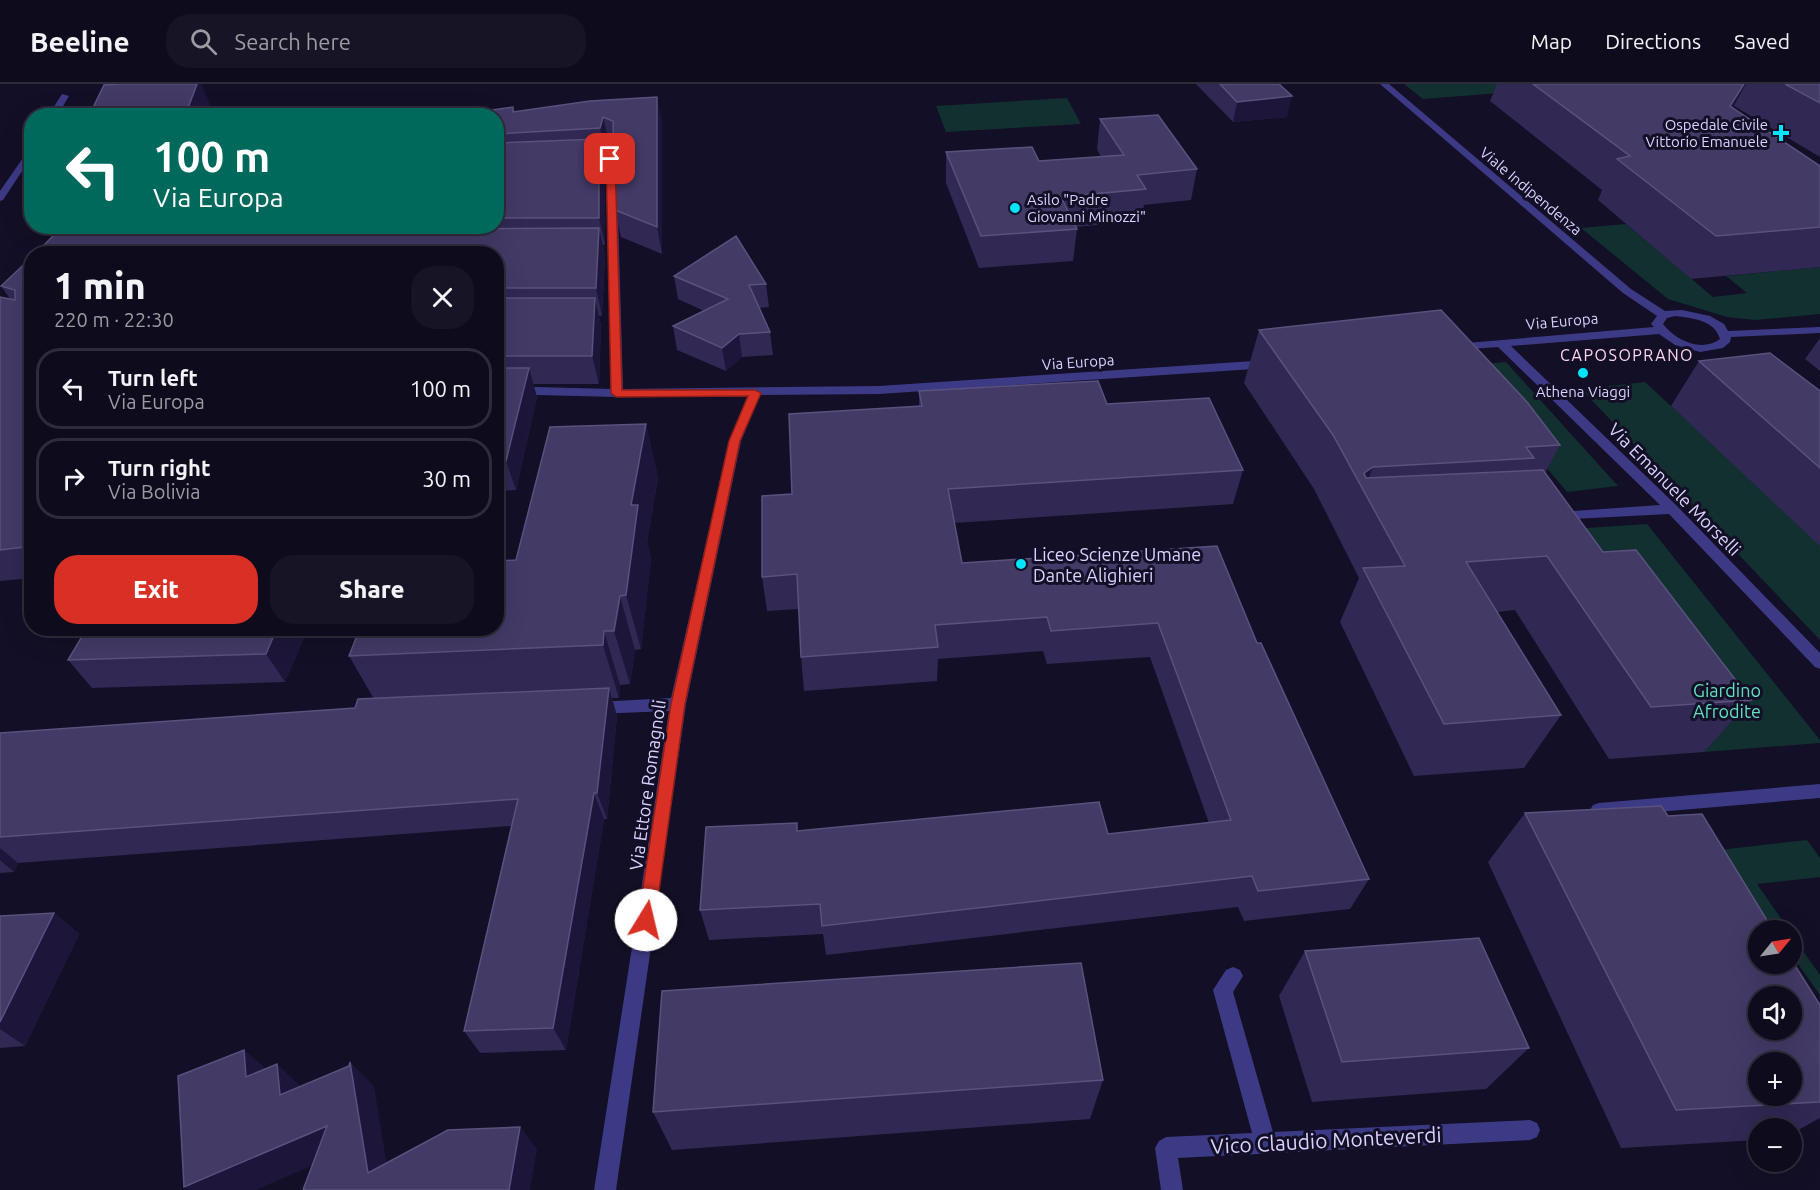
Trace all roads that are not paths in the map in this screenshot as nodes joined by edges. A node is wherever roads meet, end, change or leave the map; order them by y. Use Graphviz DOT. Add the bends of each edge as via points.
graph roads {
  1 [pos="1384,84"];
  2 [pos="65,96"];
  3 [pos="57,108"];
  4 [pos="611,146"];
  5 [pos="24,160"];
  6 [pos="0,198"];
  7 [pos="1663,315"];
  8 [pos="1661,330"];
  9 [pos="1820,330"];
  10 [pos="1726,334"];
  11 [pos="1501,343"];
  12 [pos="1442,348"];
  13 [pos="1277,363"];
  14 [pos="504,390"];
  15 [pos="616,393"];
  16 [pos="755,393"];
  17 [pos="1672,509"];
  18 [pos="1539,518"];
  19 [pos="1820,663"];
  20 [pos="678,704"];
  21 [pos="583,709"];
  22 [pos="1820,791"];
  23 [pos="1585,811"];
  24 [pos="1233,976"];
  25 [pos="1530,1130"];
  26 [pos="1265,1143"];
  27 [pos="605,1190"];
  28 [pos="1172,1190"];
  1 -- 7 [label="street, Viale Indipendenza" via="1627,291"];
  2 -- 3 [label="street"];
  4 -- 15 [label="street" via="605,160 609,321"];
  5 -- 6 [label="street"];
  7 -- 8 [label="street" via="1658,324"];
  7 -- 10 [label="street" via="1690,314 1706,319"];
  8 -- 10 [label="street" via="1687,345 1722,350"];
  8 -- 11 [label="street, Via Europa"];
  9 -- 10 [label="street"];
  11 -- 12 [label="street, Via Europa"];
  11 -- 17 [label="street, Via Emanuele Morselli"];
  13 -- 16 [label="street, Via Europa" via="879,390"];
  14 -- 15 [label="street, Via Europa"];
  15 -- 16 [label="street, Via Europa"];
  16 -- 20 [label="street, Via Ettore Romagnoli" via="735,441"];
  17 -- 18 [label="street"];
  17 -- 19 [label="street, Via Emanuele Morselli"];
  20 -- 21 [label="street"];
  20 -- 27 [label="street, Via Ettore Romagnoli"];
  22 -- 23 [label="street"];
  24 -- 26 [label="street" via="1223,990"];
  25 -- 26 [label="street, Vico Claudio Monteverdi"];
  26 -- 28 [label="street, Vico Claudio Monteverdi" via="1166,1148"];
}
